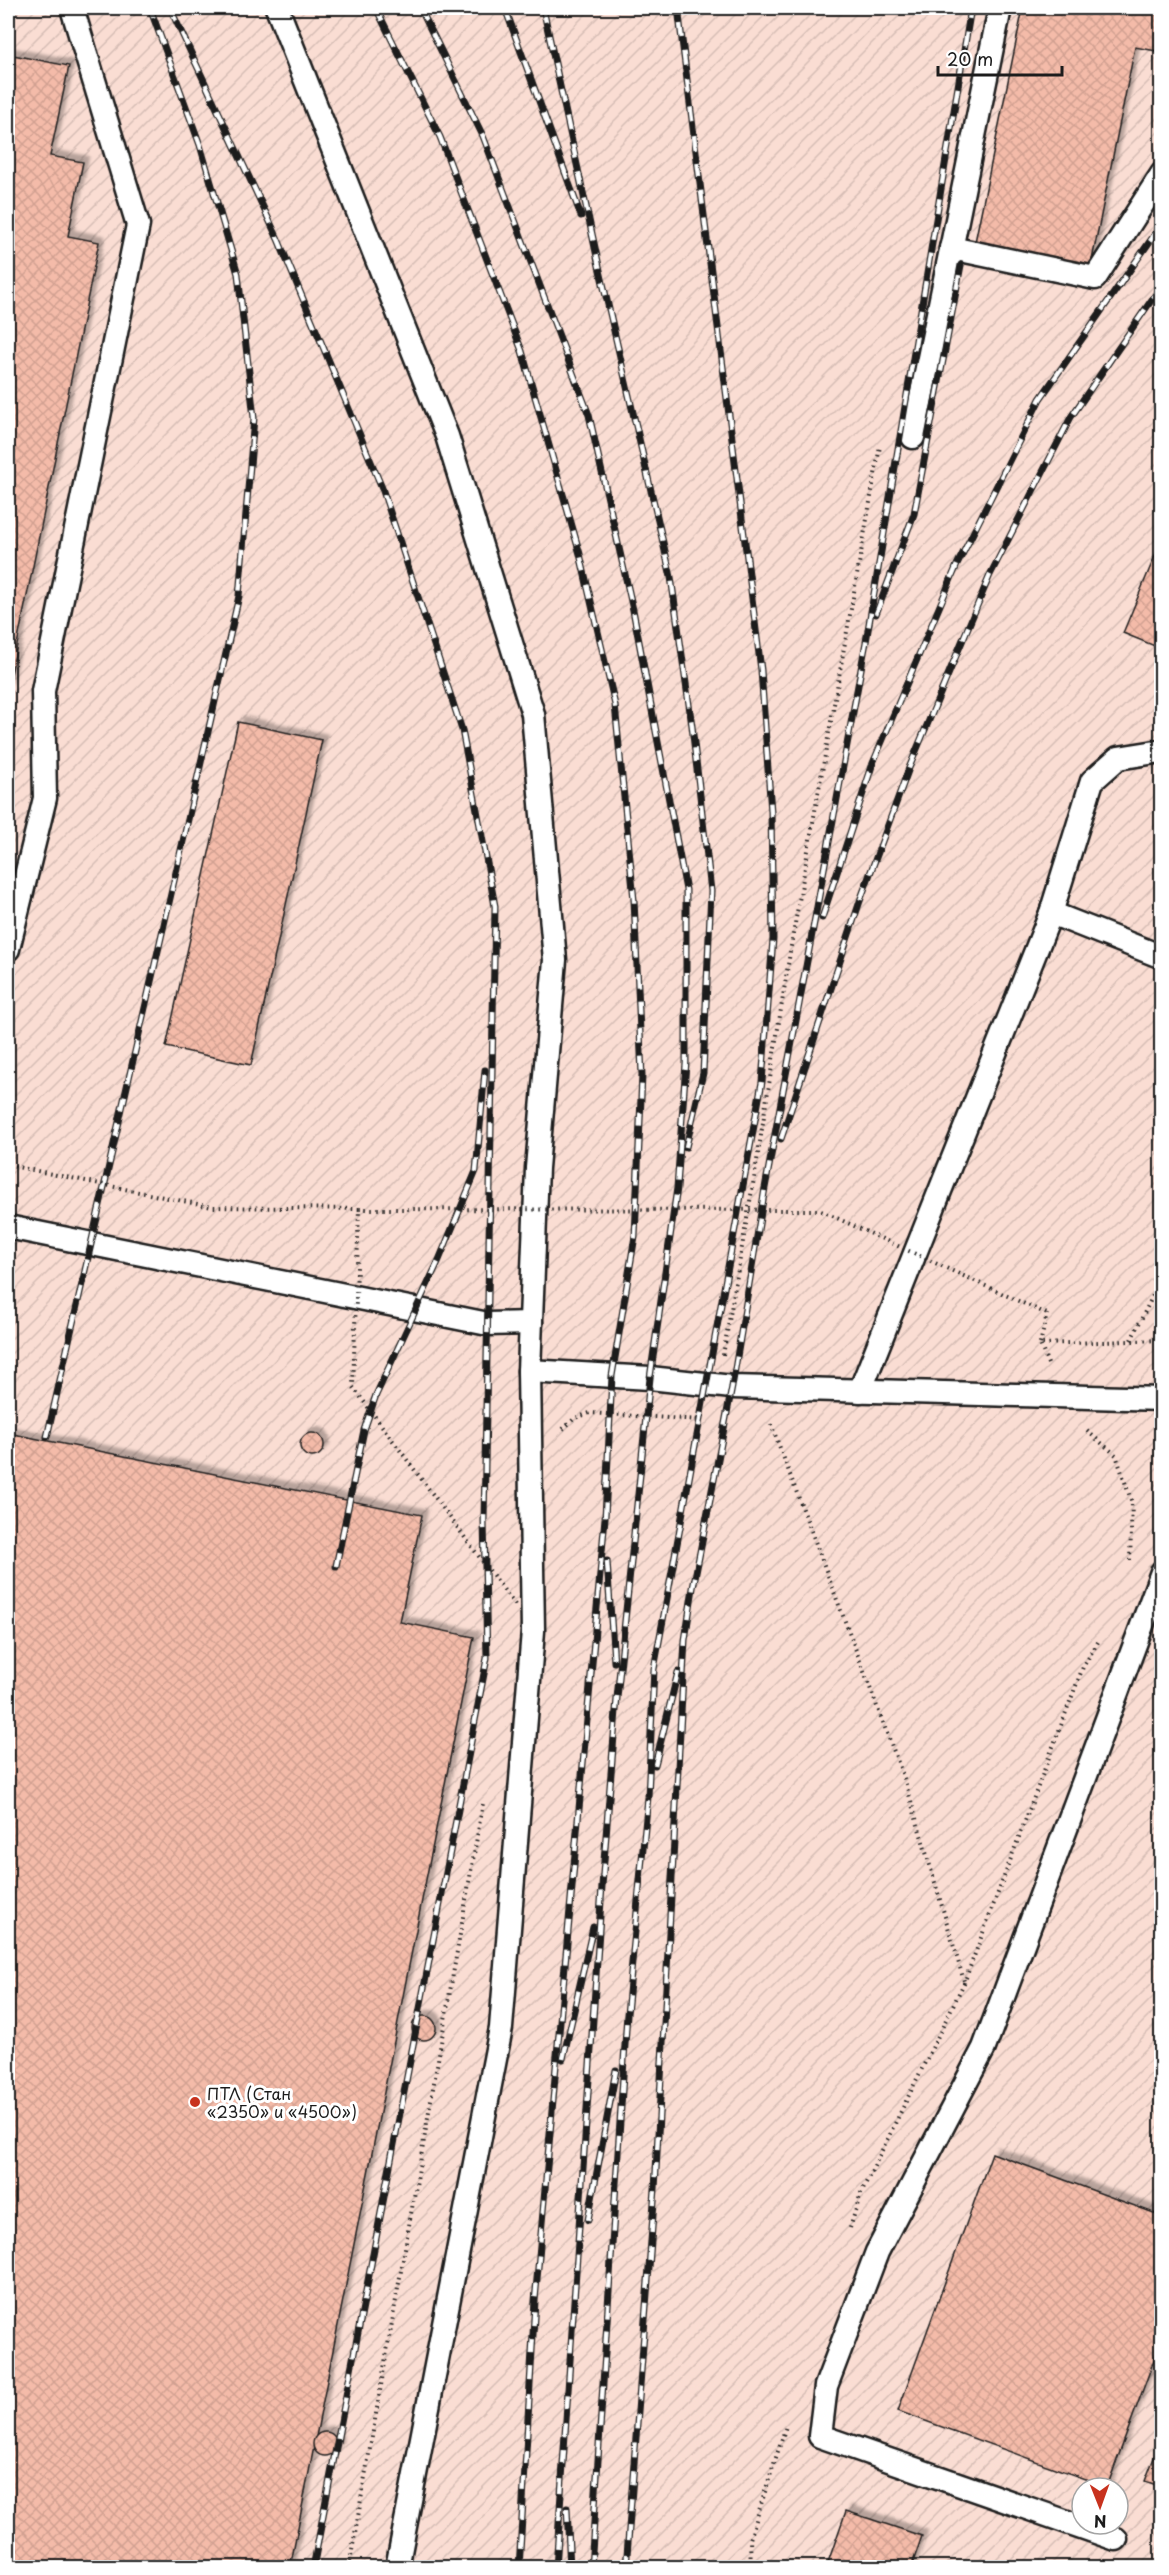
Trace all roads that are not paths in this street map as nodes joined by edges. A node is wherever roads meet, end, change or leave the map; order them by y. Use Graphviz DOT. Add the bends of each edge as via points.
graph roads {
  1 [pos="72,8"];
  2 [pos="277,8"];
  3 [pos="1000,8"];
  4 [pos="1161,174"];
  5 [pos="951,248"];
  6 [pos="913,437"];
  7 [pos="1161,751"];
  8 [pos="1051,913"];
  9 [pos="8,949"];
  10 [pos="1161,957"];
  11 [pos="8,1227"];
  12 [pos="531,1323"];
  13 [pos="529,1371"];
  14 [pos="860,1391"];
  15 [pos="1161,1399"];
  16 [pos="1161,1572"];
  17 [pos="1116,2539"];
  18 [pos="397,2568"];
  1 -- 9 [label="lane" via="138,225 43,691 45,798"];
  2 -- 12 [label="lane" via="447,436 533,714 555,960 537,1168"];
  3 -- 5 [label="lane"];
  4 -- 5 [label="lane" via="1095,278"];
  5 -- 6 [label="lane"];
  7 -- 8 [label="lane" via="1118,758 1092,781"];
  8 -- 10 [label="lane"];
  8 -- 14 [label="lane"];
  11 -- 12 [label="lane" via="488,1324"];
  12 -- 13 [label="lane"];
  13 -- 14 [label="lane"];
  13 -- 18 [label="lane" via="533,1631 501,2028"];
  14 -- 15 [label="lane"];
  16 -- 17 [label="lane" via="984,2048 877,2252 825,2386 820,2436"];
}
